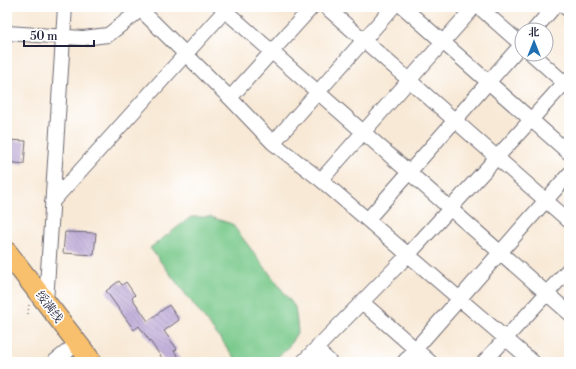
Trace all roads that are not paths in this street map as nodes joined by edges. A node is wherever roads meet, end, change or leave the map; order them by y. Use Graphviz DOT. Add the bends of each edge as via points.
graph roads {
  1 [pos="65,7"];
  2 [pos="312,7"];
  3 [pos="326,7"];
  4 [pos="393,7"];
  5 [pos="403,7"];
  6 [pos="474,7"];
  7 [pos="480,7"];
  8 [pos="554,7"];
  9 [pos="566,7"];
  10 [pos="142,8"];
  11 [pos="225,8"];
  12 [pos="569,10"];
  13 [pos="541,22"];
  14 [pos="7,33"];
  15 [pos="64,36"];
  16 [pos="514,37"];
  17 [pos="364,40"];
  18 [pos="443,42"];
  19 [pos="272,51"];
  20 [pos="514,53"];
  21 [pos="186,54"];
  22 [pos="542,62"];
  23 [pos="410,80"];
  24 [pos="488,82"];
  25 [pos="568,82"];
  26 [pos="318,92"];
  27 [pos="230,98"];
  28 [pos="455,120"];
  29 [pos="531,120"];
  30 [pos="364,132"];
  31 [pos="273,143"];
  32 [pos="569,153"];
  33 [pos="497,157"];
  34 [pos="409,172"];
  35 [pos="569,174"];
  36 [pos="322,180"];
  37 [pos="546,200"];
  38 [pos="52,202"];
  39 [pos="450,208"];
  40 [pos="368,220"];
  41 [pos="569,221"];
  42 [pos="7,252"];
  43 [pos="500,252"];
  44 [pos="408,255"];
  45 [pos="569,269"];
  46 [pos="7,270"];
  47 [pos="547,294"];
  48 [pos="459,299"];
  49 [pos="46,302"];
  50 [pos="362,302"];
  51 [pos="569,313"];
  52 [pos="506,339"];
  53 [pos="316,349"];
  54 [pos="415,349"];
  55 [pos="75,352"];
  56 [pos="54,362"];
  57 [pos="92,362"];
  58 [pos="304,362"];
  59 [pos="330,362"];
  60 [pos="404,362"];
  61 [pos="430,362"];
  62 [pos="484,362"];
  63 [pos="533,362"];
  1 -- 15 [label="street"];
  2 -- 19 [label="street"];
  3 -- 17 [label="street"];
  4 -- 17 [label="street"];
  5 -- 18 [label="street"];
  6 -- 18 [label="street"];
  7 -- 16 [label="street"];
  8 -- 13 [label="street"];
  9 -- 12 [label="street"];
  10 -- 15 [label="street" via="108,35 82,38"];
  10 -- 21 [label="street"];
  11 -- 19 [label="street"];
  11 -- 21 [label="street"];
  14 -- 15 [label="street"];
  15 -- 38 [label="street"];
  17 -- 23 [label="street"];
  17 -- 26 [label="street"];
  18 -- 23 [label="street"];
  18 -- 24 [label="street"];
  19 -- 26 [label="street"];
  19 -- 27 [label="street"];
  20 -- 24 [label="street"];
  21 -- 27 [label="street"];
  21 -- 38 [label="street"];
  22 -- 25 [label="street"];
  23 -- 28 [label="street"];
  23 -- 30 [label="street"];
  24 -- 28 [label="street"];
  24 -- 29 [label="street"];
  25 -- 29 [label="street"];
  26 -- 30 [label="street"];
  26 -- 31 [label="street"];
  27 -- 31 [label="street"];
  28 -- 33 [label="street"];
  28 -- 34 [label="street"];
  29 -- 32 [label="street"];
  29 -- 33 [label="street"];
  30 -- 34 [label="street"];
  30 -- 36 [label="street"];
  31 -- 36 [label="street"];
  33 -- 37 [label="street"];
  33 -- 39 [label="street"];
  34 -- 39 [label="street"];
  34 -- 40 [label="street"];
  35 -- 37 [label="street"];
  36 -- 40 [label="street"];
  37 -- 41 [label="street"];
  37 -- 43 [label="street"];
  38 -- 49 [label="street"];
  39 -- 43 [label="street"];
  39 -- 44 [label="street"];
  40 -- 44 [label="street"];
  42 -- 49 [label="highway, 绥满线"];
  43 -- 47 [label="street"];
  43 -- 48 [label="street"];
  44 -- 48 [label="street"];
  44 -- 50 [label="street"];
  45 -- 47 [label="street"];
  46 -- 55 [label="highway, 绥满线"];
  47 -- 51 [label="street"];
  47 -- 52 [label="street"];
  48 -- 52 [label="street"];
  48 -- 54 [label="street"];
  49 -- 55 [label="highway, 绥满线"];
  50 -- 53 [label="street"];
  50 -- 54 [label="street"];
  52 -- 62 [label="street"];
  52 -- 63 [label="street"];
  53 -- 58 [label="street"];
  53 -- 59 [label="street"];
  54 -- 60 [label="street"];
  54 -- 61 [label="street"];
  55 -- 56 [label="street"];
  55 -- 57 [label="highway, 绥满线"];
}
